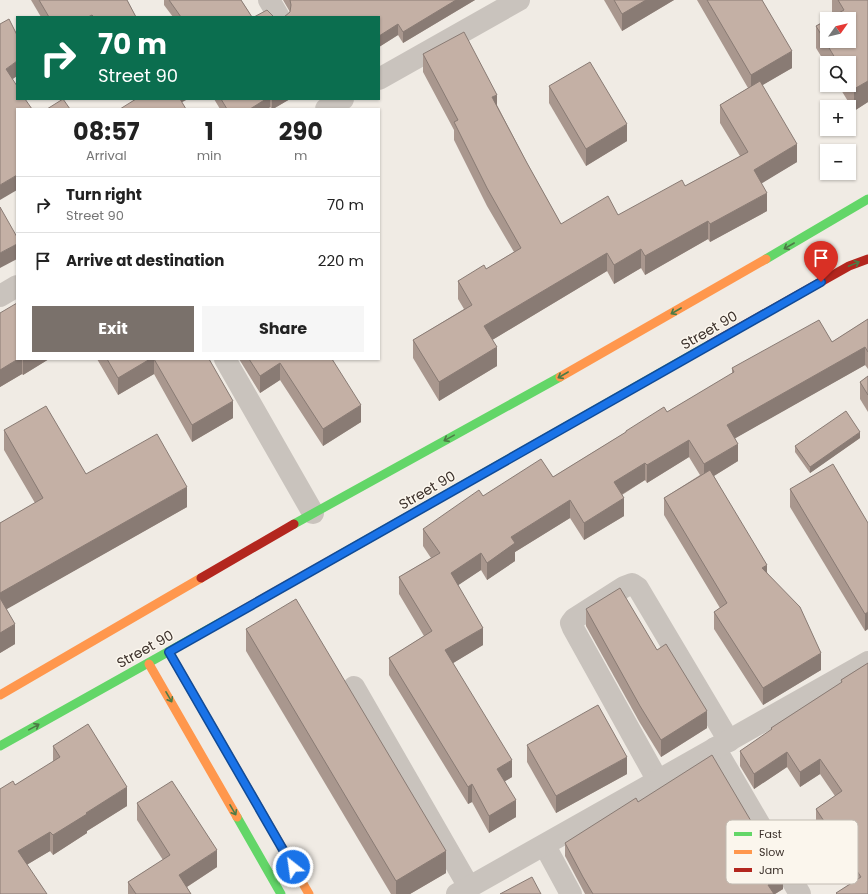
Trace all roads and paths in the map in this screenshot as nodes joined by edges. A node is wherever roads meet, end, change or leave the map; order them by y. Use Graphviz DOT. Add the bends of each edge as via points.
graph roads {
  1 [pos="269,0"];
  2 [pos="507,3"];
  3 [pos="278,16"];
  4 [pos="380,78"];
  5 [pos="868,199"];
  6 [pos="868,209"];
  7 [pos="847,213"];
  8 [pos="868,259"];
  9 [pos="16,287"];
  10 [pos="0,296"];
  11 [pos="226,360"];
  12 [pos="313,513"];
  13 [pos="169,652"];
  14 [pos="868,662"];
  15 [pos="149,664"];
  16 [pos="354,687"];
  17 [pos="0,695"];
  18 [pos="722,744"];
  19 [pos="0,746"];
  20 [pos="658,781"];
  21 [pos="762,820"];
  22 [pos="545,846"];
  23 [pos="795,884"];
  24 [pos="463,890"];
  25 [pos="281,894"];
  26 [pos="309,894"];
  27 [pos="571,894"];
  28 [pos="800,894"];
  1 -- 3 [label="street"];
  2 -- 4 [label="street"];
  5 -- 7 [label="main road"];
  6 -- 7 [label="main road"];
  7 -- 12 [label="main road, one-way" via="540,388"];
  13 -- 8 [label="main road, Street 90, one-way" via="842,270"];
  9 -- 10 [label="street"];
  11 -- 12 [label="street"];
  12 -- 17 [label="main road"];
  13 -- 15 [label="main road, Street 90"];
  13 -- 26 [label="main road"];
  14 -- 18 [label="street"];
  19 -- 15 [label="main road, Street 90, one-way"];
  15 -- 25 [label="main road, one-way"];
  16 -- 24 [label="street"];
  18 -- 20 [label="street"];
  18 -- 20 [label="street" via="638,588 632,584 624,588 571,623"];
  18 -- 21 [label="street"];
  20 -- 22 [label="street"];
  22 -- 24 [label="street"];
  22 -- 27 [label="street"];
  23 -- 28 [label="street"];
}
